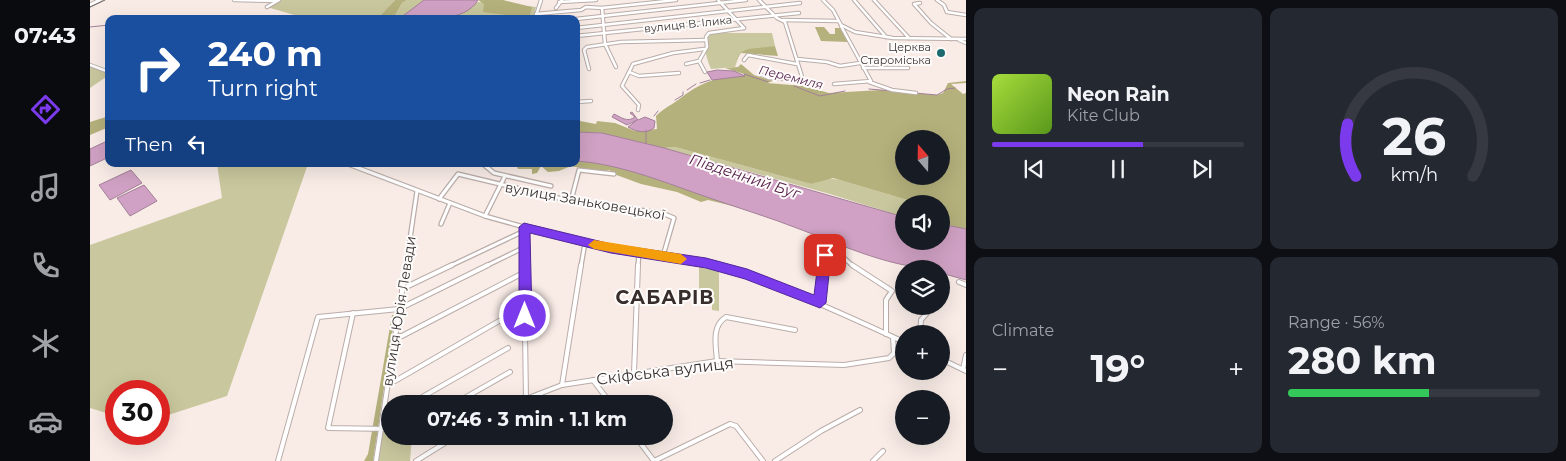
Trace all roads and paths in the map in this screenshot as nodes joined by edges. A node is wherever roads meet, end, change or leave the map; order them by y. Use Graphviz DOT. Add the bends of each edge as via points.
graph roads {
  1 [pos="100,0"];
  2 [pos="234,0"];
  3 [pos="541,0"];
  4 [pos="596,0"];
  5 [pos="676,0"];
  6 [pos="718,0"];
  7 [pos="746,0"];
  8 [pos="760,0"];
  9 [pos="823,0"];
  10 [pos="854,0"];
  11 [pos="874,0"];
  12 [pos="945,0"];
  13 [pos="278,1"];
  14 [pos="561,1"];
  15 [pos="581,1"];
  16 [pos="938,1"];
  17 [pos="721,3"];
  18 [pos="800,3"];
  19 [pos="920,3"];
  20 [pos="90,5"];
  21 [pos="267,7"];
  22 [pos="586,7"];
  23 [pos="766,7"];
  24 [pos="556,8"];
  25 [pos="602,8"];
  26 [pos="728,11"];
  27 [pos="799,13"];
  28 [pos="536,14"];
  29 [pos="774,15"];
  30 [pos="966,15"];
  31 [pos="604,16"];
  32 [pos="580,19"];
  33 [pos="736,19"];
  34 [pos="783,20"];
  35 [pos="838,21"];
  36 [pos="605,25"];
  37 [pos="841,26"];
  38 [pos="580,28"];
  39 [pos="605,33"];
  40 [pos="580,36"];
  41 [pos="886,37"];
  42 [pos="910,39"];
  43 [pos="951,39"];
  44 [pos="706,40"];
  45 [pos="966,41"];
  46 [pos="605,44"];
  47 [pos="704,50"];
  48 [pos="744,60"];
  49 [pos="797,60"];
  50 [pos="699,61"];
  51 [pos="860,63"];
  52 [pos="686,64"];
  53 [pos="797,64"];
  54 [pos="90,65"];
  55 [pos="616,67"];
  56 [pos="862,68"];
  57 [pos="908,68"];
  58 [pos="589,69"];
  59 [pos="105,71"];
  60 [pos="629,72"];
  61 [pos="705,72"];
  62 [pos="679,73"];
  63 [pos="760,74"];
  64 [pos="869,82"];
  65 [pos="834,84"];
  66 [pos="916,93"];
  67 [pos="591,101"];
  68 [pos="580,102"];
  69 [pos="638,110"];
  70 [pos="356,167"];
  71 [pos="487,167"];
  72 [pos="614,174"];
  73 [pos="505,176"];
  74 [pos="501,186"];
  75 [pos="551,186"];
  76 [pos="416,191"];
  77 [pos="439,199"];
  78 [pos="571,200"];
  79 [pos="450,203"];
  80 [pos="485,216"];
  81 [pos="441,224"];
  82 [pos="524,229"];
  83 [pos="585,243"];
  84 [pos="525,247"];
  85 [pos="834,249"];
  86 [pos="639,253"];
  87 [pos="825,255"];
  88 [pos="663,256"];
  89 [pos="525,272"];
  90 [pos="959,282"];
  91 [pos="966,285"];
  92 [pos="402,289"];
  93 [pos="820,303"];
  94 [pos="399,308"];
  95 [pos="353,313"];
  96 [pos="499,321"];
  97 [pos="795,330"];
  98 [pos="886,334"];
  99 [pos="395,336"];
  100 [pos="892,338"];
  101 [pos="895,339"];
  102 [pos="508,348"];
  103 [pos="966,355"];
  104 [pos="717,361"];
  105 [pos="950,363"];
  106 [pos="964,370"];
  107 [pos="510,372"];
  108 [pos="634,373"];
  109 [pos="593,380"];
  110 [pos="388,381"];
  111 [pos="562,385"];
  112 [pos="386,395"];
  113 [pos="426,395"];
  114 [pos="470,395"];
  115 [pos="526,395"];
  116 [pos="536,395"];
  117 [pos="604,395"];
  118 [pos="860,410"];
  119 [pos="381,429"];
  120 [pos="442,445"];
  121 [pos="642,445"];
  122 [pos="883,451"];
  123 [pos="278,461"];
  124 [pos="376,461"];
  125 [pos="416,461"];
  126 [pos="763,461"];
  127 [pos="775,461"];
  128 [pos="873,461"];
  1 -- 20 [label="main road"];
  2 -- 13 [label="street"];
  3 -- 28 [label="street"];
  4 -- 15 [label="street"];
  5 -- 25 [label="street"];
  6 -- 17 [label="street"];
  7 -- 17 [label="street"];
  8 -- 23 [label="street"];
  9 -- 35 [label="street"];
  10 -- 41 [label="street"];
  11 -- 42 [label="street"];
  12 -- 16 [label="street"];
  13 -- 21 [label="street"];
  14 -- 15 [label="street"];
  14 -- 24 [label="street"];
  15 -- 22 [label="street"];
  16 -- 30 [label="street" via="946,12"];
  17 -- 26 [label="street"];
  17 -- 31 [label="street"];
  18 -- 23 [label="street"];
  19 -- 43 [label="street" via="914,4"];
  22 -- 25 [label="street"];
  22 -- 28 [label="street"];
  23 -- 26 [label="street"];
  23 -- 29 [label="street"];
  25 -- 31 [label="street"];
  26 -- 33 [label="street"];
  26 -- 36 [label="street"];
  27 -- 29 [label="street, вулиця В. Ілика"];
  29 -- 33 [label="street, вулиця В. Ілика"];
  29 -- 34 [label="street"];
  31 -- 32 [label="street"];
  31 -- 36 [label="street"];
  33 -- 39 [label="street, вулиця В. Ілика"];
  33 -- 44 [label="street" via="744,28 712,31"];
  34 -- 35 [label="street"];
  34 -- 49 [label="street"];
  35 -- 37 [label="street"];
  36 -- 38 [label="street"];
  36 -- 39 [label="street"];
  37 -- 41 [label="street" via="855,32"];
  37 -- 51 [label="street"];
  39 -- 40 [label="street, вулиця В. Ілика"];
  39 -- 46 [label="street"];
  41 -- 42 [label="street"];
  42 -- 43 [label="street"];
  43 -- 45 [label="street"];
  44 -- 46 [label="street"];
  44 -- 47 [label="street"];
  46 -- 55 [label="street"];
  46 -- 58 [label="street" via="586,47"];
  47 -- 50 [label="street"];
  47 -- 60 [label="street" via="635,62"];
  48 -- 53 [label="street" via="748,55"];
  49 -- 51 [label="street" via="840,66"];
  49 -- 53 [label="street"];
  50 -- 52 [label="street"];
  50 -- 61 [label="street"];
  51 -- 56 [label="street"];
  53 -- 63 [label="street" via="803,80 800,81"];
  54 -- 59 [label="street"];
  56 -- 57 [label="street"];
  56 -- 64 [label="street"];
  60 -- 62 [label="street" via="639,76"];
  60 -- 69 [label="street" via="622,86 639,105"];
  64 -- 65 [label="street"];
  64 -- 66 [label="street" via="892,90"];
  67 -- 68 [label="street"];
  70 -- 76 [label="street"];
  71 -- 73 [label="street"];
  72 -- 78 [label="street" via="580,170"];
  73 -- 74 [label="street"];
  73 -- 75 [label="street"];
  74 -- 77 [label="street, вулиця Заньковецької" via="458,174"];
  74 -- 78 [label="street, вулиця Заньковецької"];
  74 -- 80 [label="street"];
  76 -- 77 [label="street"];
  76 -- 92 [label="street, вулиця Юрія Левади"];
  77 -- 79 [label="street"];
  78 -- 88 [label="street, вулиця Заньковецької" via="673,217"];
  79 -- 80 [label="street"];
  79 -- 81 [label="street"];
  80 -- 82 [label="street"];
  82 -- 83 [label="street"];
  82 -- 84 [label="street"];
  82 -- 92 [label="street"];
  83 -- 86 [label="street"];
  83 -- 111 [label="street"];
  84 -- 89 [label="street"];
  84 -- 94 [label="street"];
  85 -- 98 [label="street" via="856,269 892,291 886,300"];
  86 -- 88 [label="street"];
  86 -- 108 [label="street"];
  87 -- 93 [label="street"];
  88 -- 93 [label="street" via="706,263 747,275"];
  89 -- 99 [label="street" via="402,336"];
  89 -- 115 [label="street"];
  90 -- 91 [label="street"];
  92 -- 94 [label="street, вулиця Юрія Левади"];
  93 -- 98 [label="street"];
  94 -- 95 [label="street"];
  94 -- 99 [label="street, вулиця Юрія Левади"];
  95 -- 119 [label="street" via="328,428"];
  95 -- 123 [label="street" via="318,317"];
  96 -- 110 [label="street" via="395,381"];
  97 -- 104 [label="street" via="722,318 717,326"];
  98 -- 100 [label="street"];
  99 -- 110 [label="street, вулиця Юрія Левади"];
  100 -- 101 [label="street"];
  100 -- 104 [label="street, Скіфська вулиця" via="892,356 844,365"];
  102 -- 113 [label="street"];
  103 -- 106 [label="street"];
  104 -- 108 [label="street, Скіфська вулиця"];
  105 -- 106 [label="street"];
  107 -- 114 [label="street"];
  108 -- 109 [label="street, Скіфська вулиця"];
  109 -- 111 [label="street, Скіфська вулиця"];
  109 -- 117 [label="street"];
  110 -- 112 [label="street, вулиця Юрія Левади"];
  111 -- 116 [label="street, Скіфська вулиця"];
  118 -- 127 [label="street" via="821,430"];
  119 -- 124 [label="street, вулиця Юрія Левади"];
  120 -- 125 [label="street"];
  121 -- 126 [label="street" via="654,461 730,424 736,426"];
  122 -- 128 [label="street"];
}
